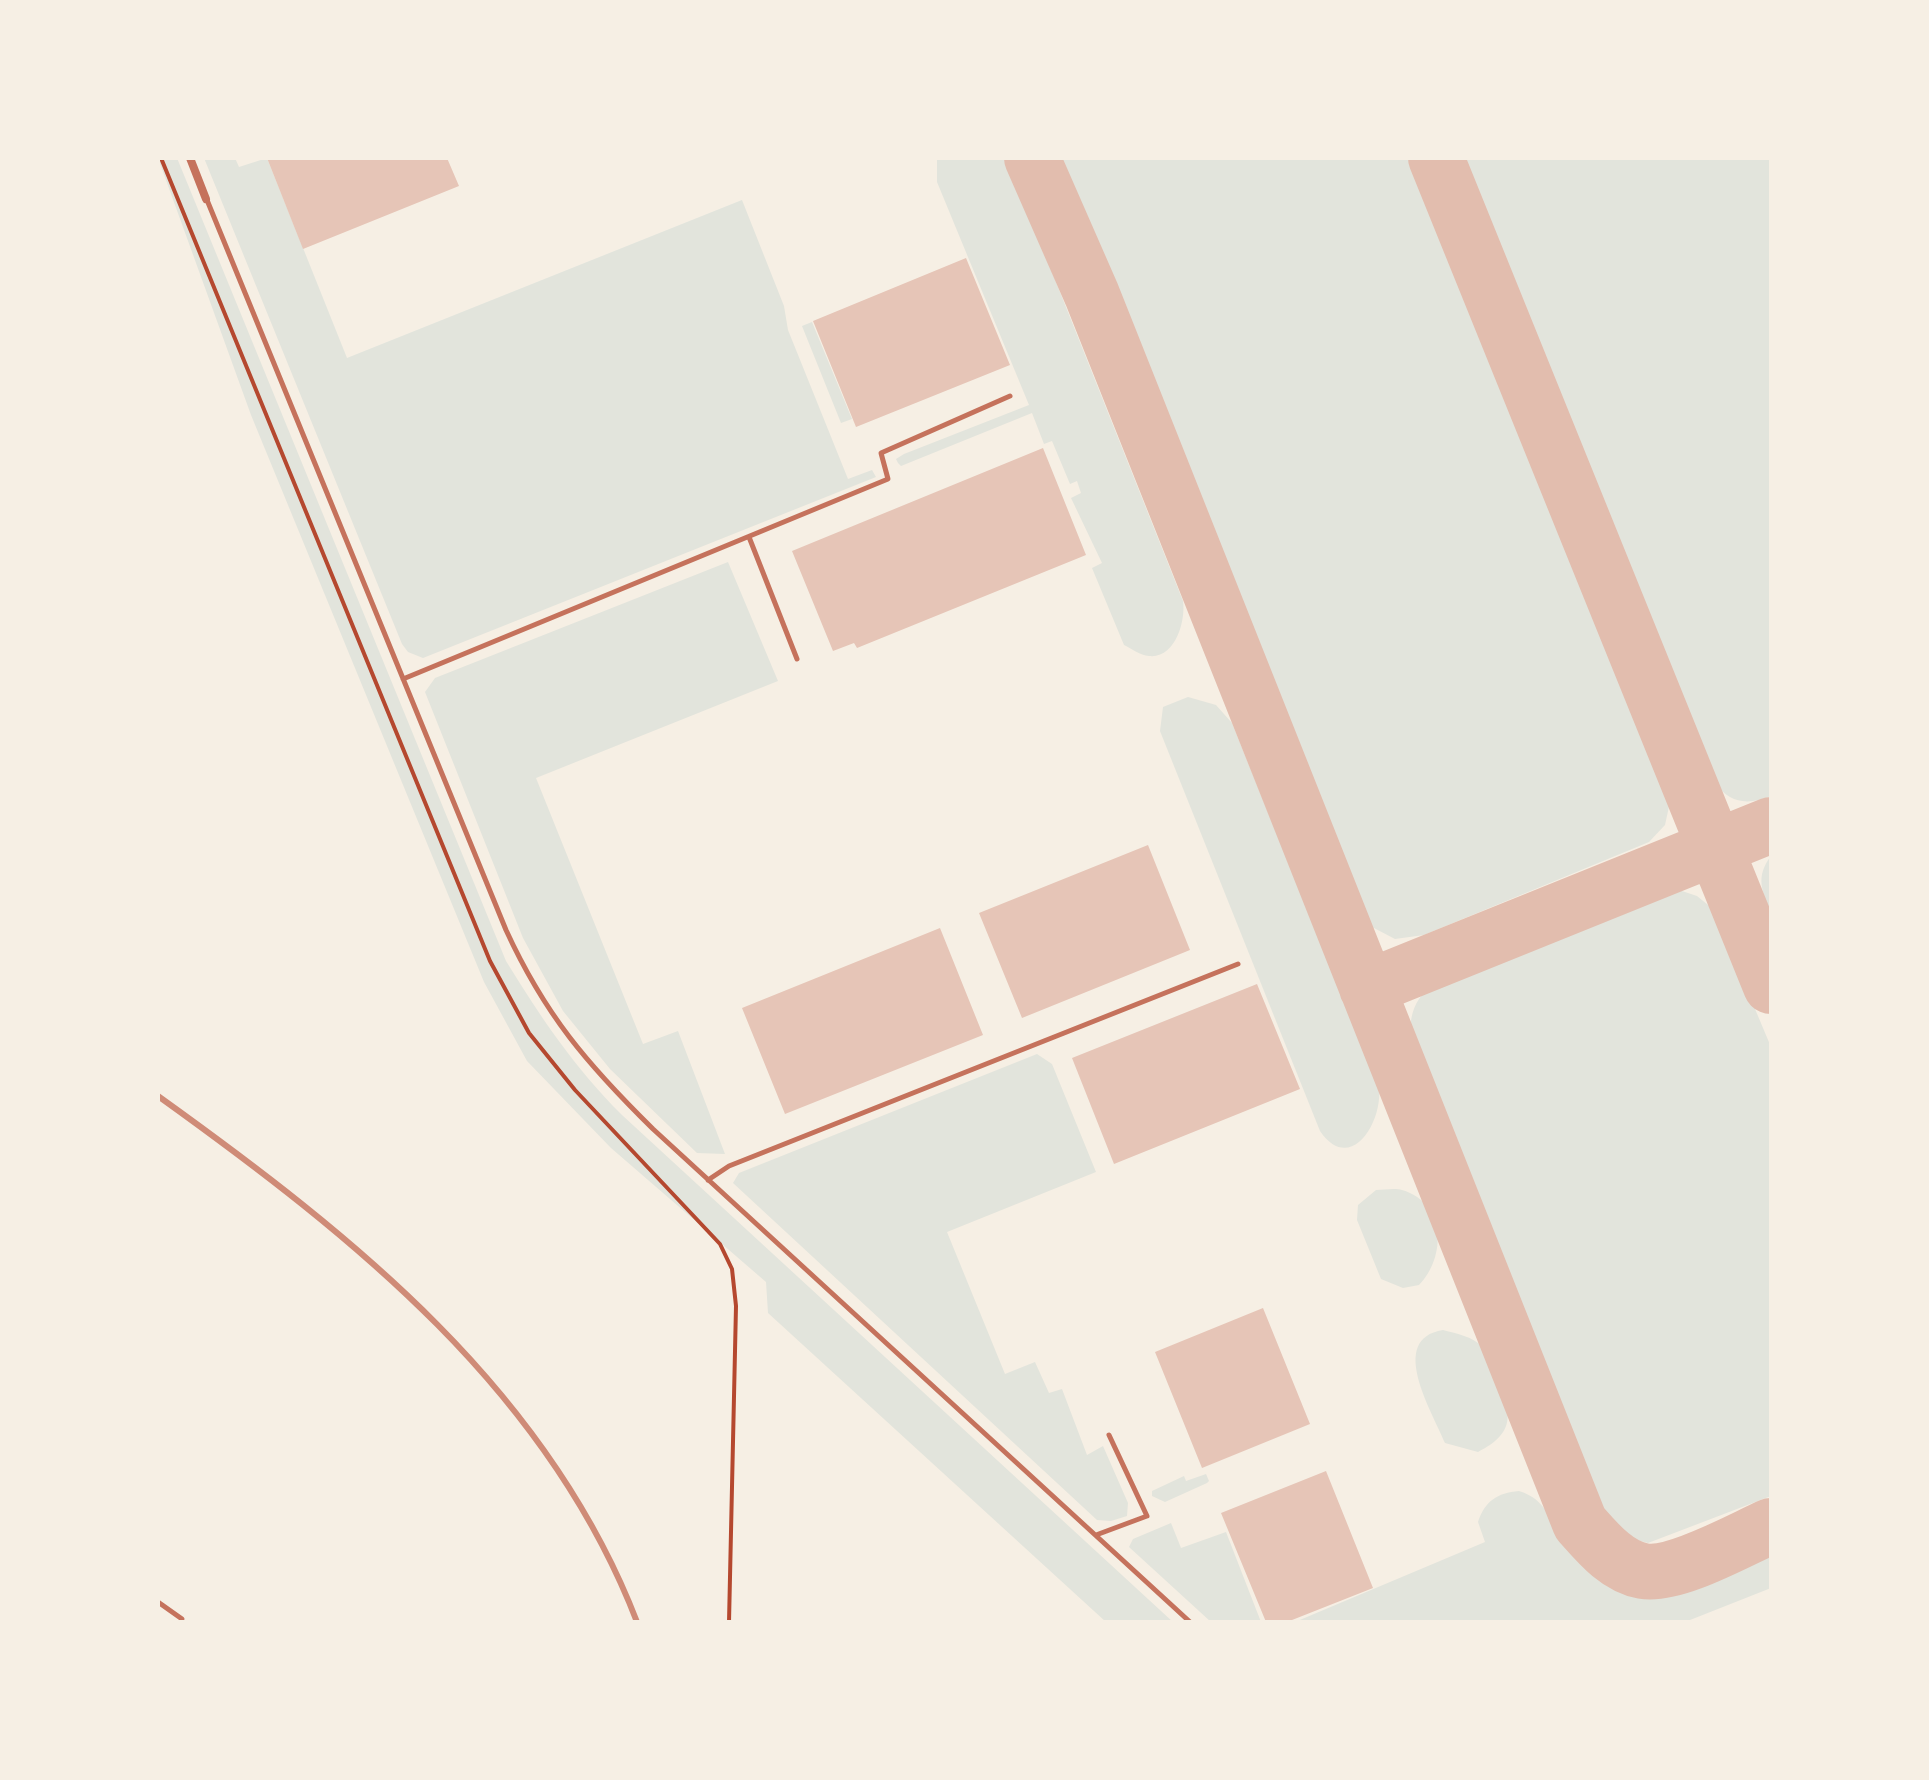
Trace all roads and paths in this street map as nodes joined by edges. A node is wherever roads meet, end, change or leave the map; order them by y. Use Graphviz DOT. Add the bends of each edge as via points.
graph roads {
  1 [pos="190,158"];
  2 [pos="206,199"];
  3 [pos="1010,396"];
  4 [pos="749,537"];
  5 [pos="797,659"];
  6 [pos="403,679"];
  7 [pos="1238,964"];
  8 [pos="708,1180"];
  9 [pos="736,1306"];
  10 [pos="1109,1435"];
  11 [pos="1096,1535"];
  12 [pos="158,1602"];
  13 [pos="181,1622"];
  14 [pos="729,1622"];
  15 [pos="1190,1622"];
  1 -- 2 [label="street"];
  2 -- 6 [label="lane"];
  3 -- 4 [label="lane" via="881,453 888,479"];
  4 -- 5 [label="lane"];
  4 -- 6 [label="lane"];
  6 -- 8 [label="lane" via="506,930 553,1019 595,1072"];
  7 -- 8 [label="lane" via="729,1166"];
  8 -- 11 [label="lane"];
  9 -- 14 [label="path"];
  10 -- 11 [label="lane" via="1147,1516"];
  11 -- 15 [label="lane"];
  12 -- 13 [label="lane"];
}
